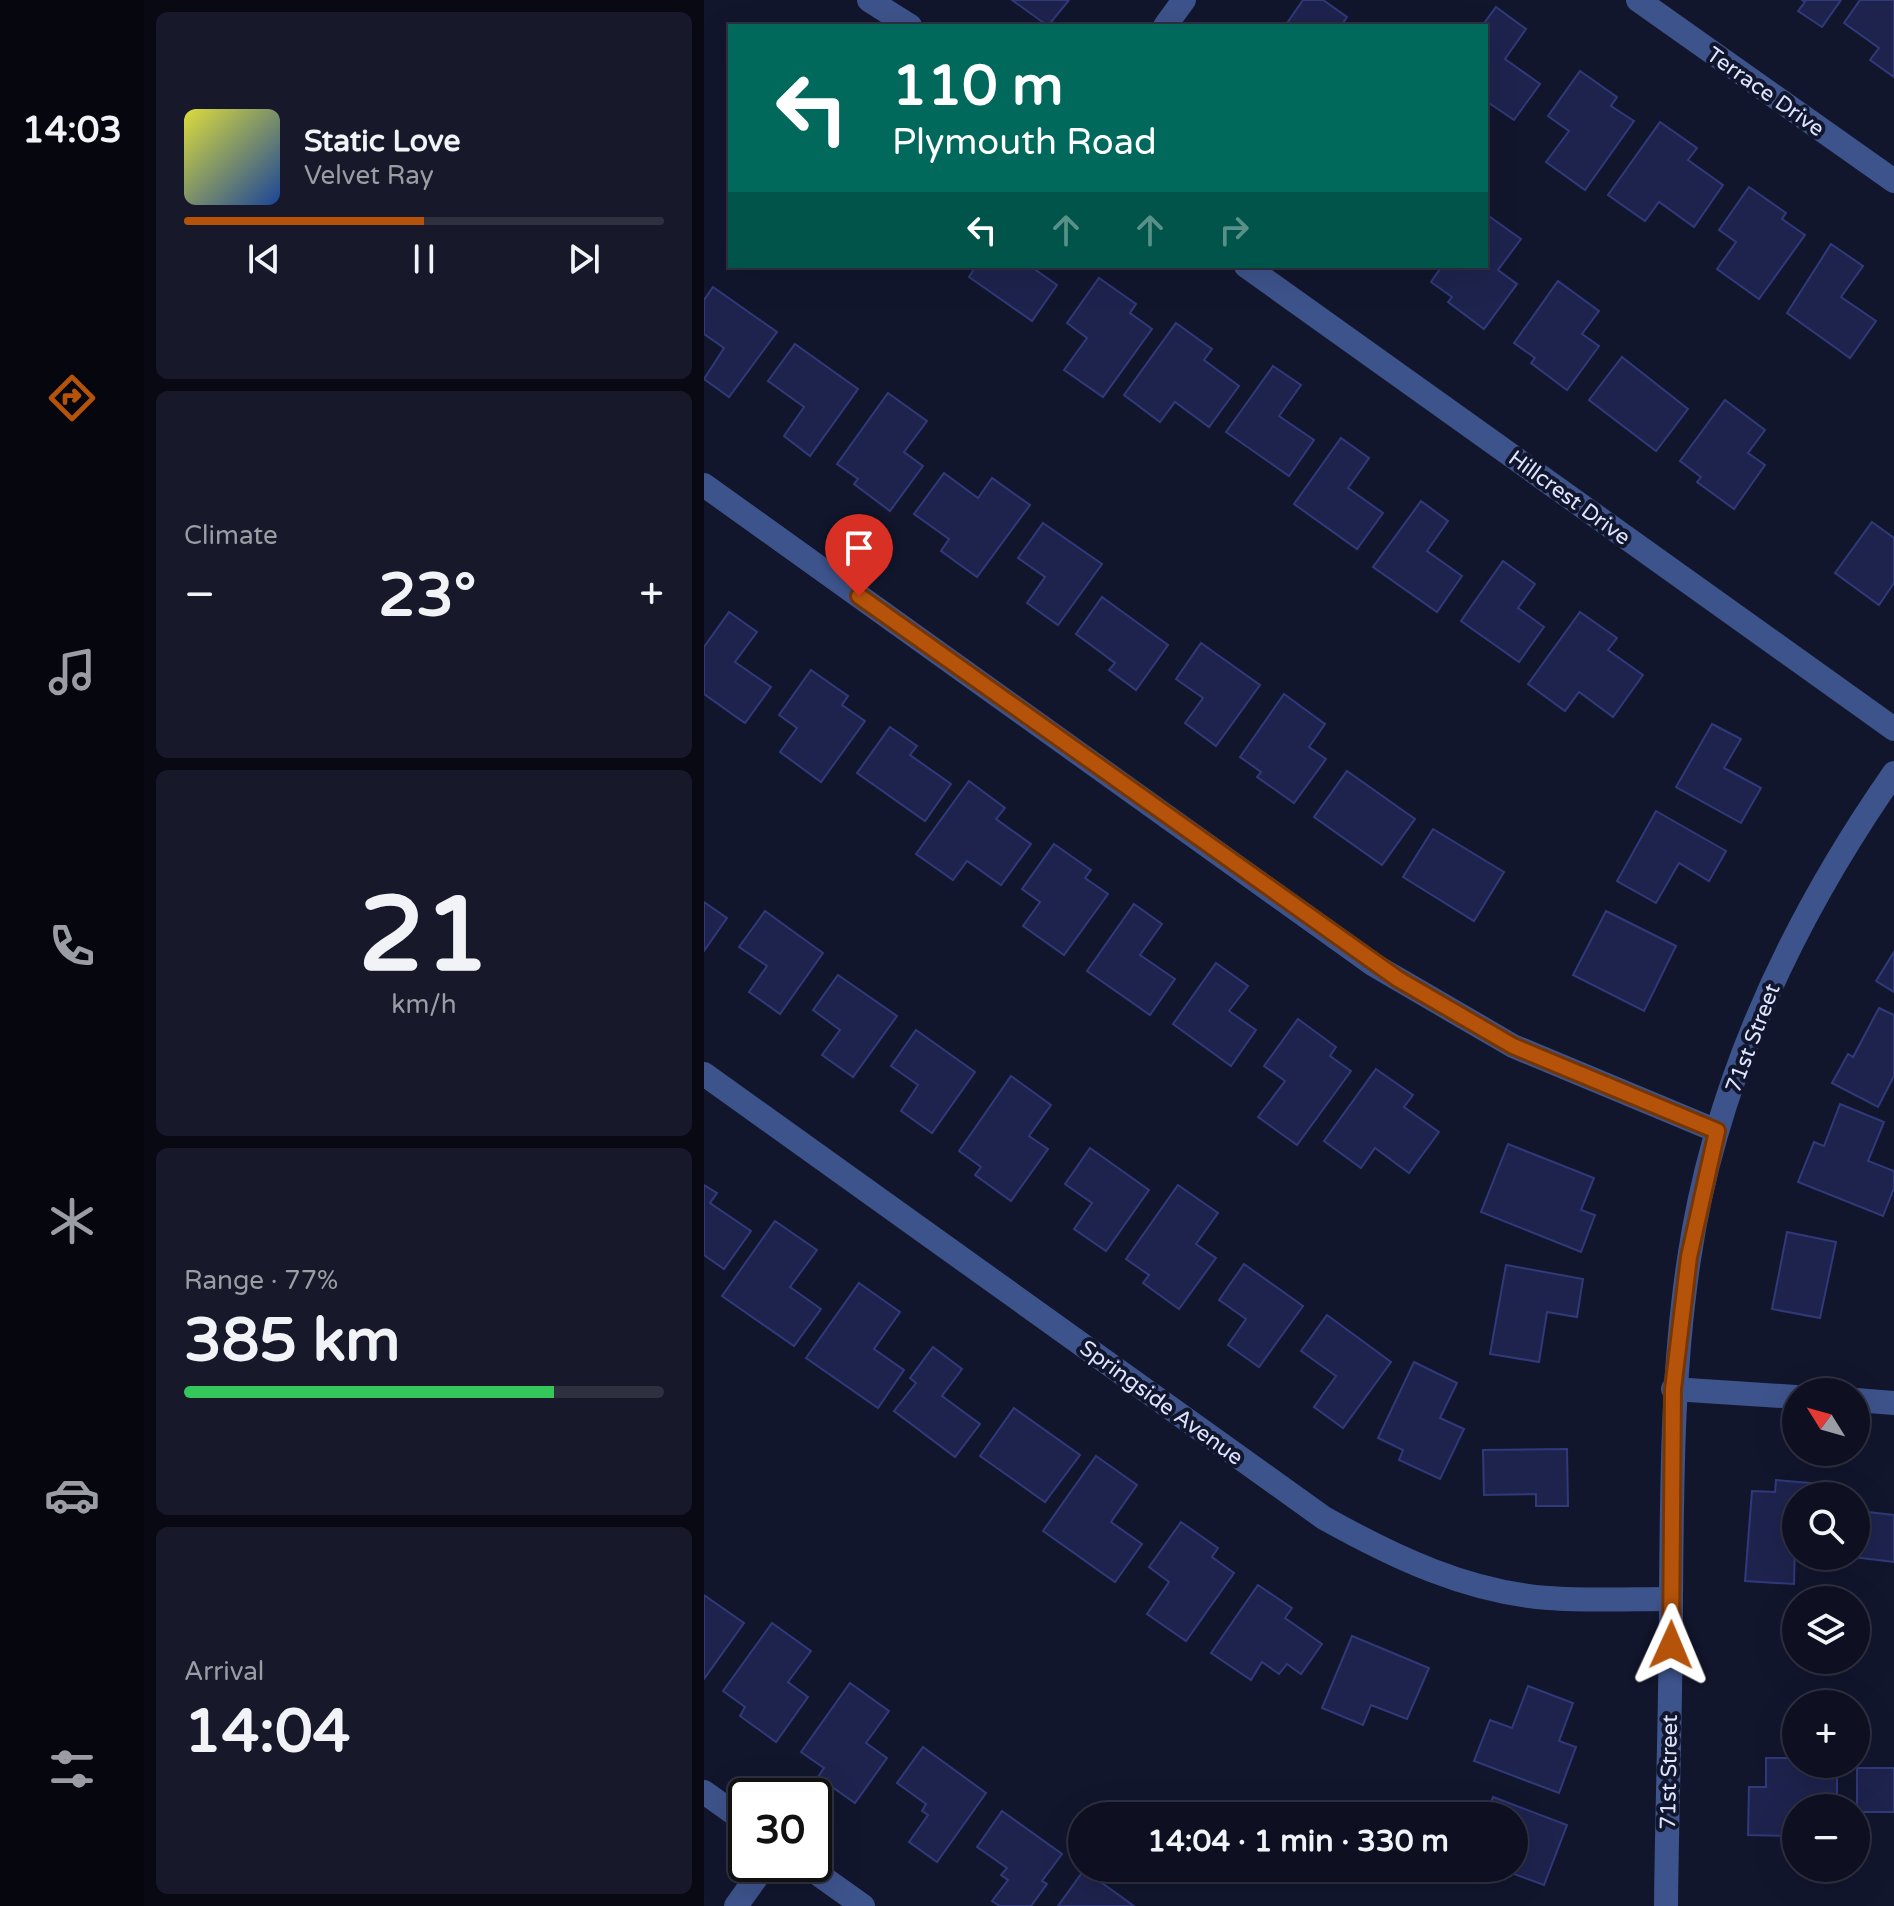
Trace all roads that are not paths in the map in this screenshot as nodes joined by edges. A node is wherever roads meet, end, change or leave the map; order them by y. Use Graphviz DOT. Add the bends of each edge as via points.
graph roads {
  1 [pos="869,0"];
  2 [pos="1184,0"];
  3 [pos="1638,0"];
  4 [pos="907,24"];
  5 [pos="1166,24"];
  6 [pos="1894,181"];
  7 [pos="1249,268"];
  8 [pos="704,485"];
  9 [pos="1894,729"];
  10 [pos="1894,773"];
  11 [pos="704,1074"];
  12 [pos="1717,1131"];
  13 [pos="1673,1389"];
  14 [pos="1782,1396"];
  15 [pos="1870,1401"];
  16 [pos="1894,1403"];
  17 [pos="1671,1599"];
  18 [pos="704,1792"];
  19 [pos="728,1809"];
  20 [pos="753,1882"];
  21 [pos="829,1882"];
  22 [pos="736,1906"];
  23 [pos="863,1906"];
  24 [pos="1666,1906"];
  1 -- 4 [label="street"];
  2 -- 5 [label="street"];
  3 -- 6 [label="street, Terrace Drive"];
  7 -- 9 [label="street, Hillcrest Drive"];
  8 -- 12 [label="street" via="1374,965 1513,1046"];
  10 -- 12 [label="street, 71st Street" via="1791,943"];
  11 -- 17 [label="street, Springside Avenue" via="1324,1518 1382,1551 1479,1586 1547,1598"];
  12 -- 13 [label="street, 71st Street" via="1689,1257"];
  13 -- 14 [label="street"];
  13 -- 17 [label="street, 71st Street"];
  15 -- 16 [label="street"];
  17 -- 24 [label="street, 71st Street"];
  18 -- 19 [label="street"];
  20 -- 22 [label="street"];
  21 -- 23 [label="street"];
}
